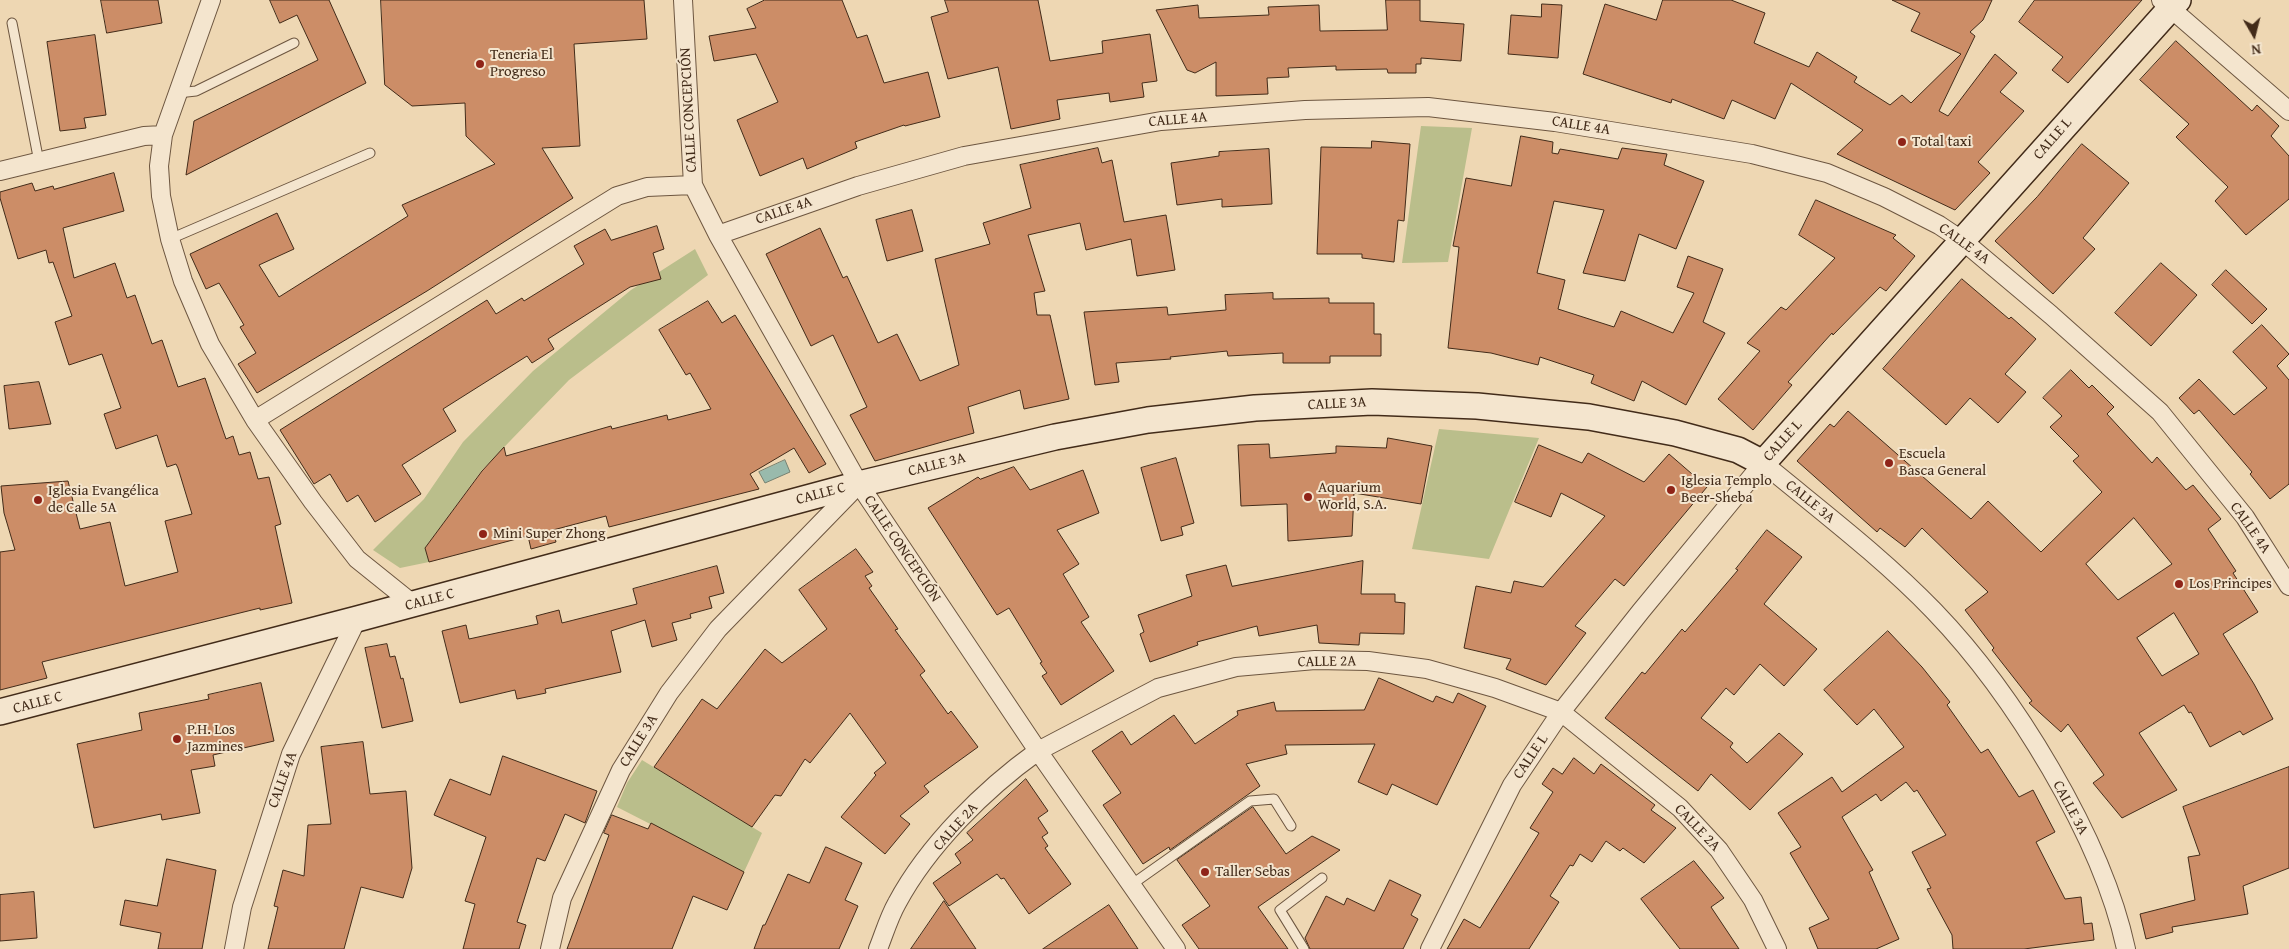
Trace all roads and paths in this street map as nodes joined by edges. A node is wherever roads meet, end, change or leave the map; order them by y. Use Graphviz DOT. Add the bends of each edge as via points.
graph roads {
  1 [pos="211,0"];
  2 [pos="683,0"];
  3 [pos="2169,3"];
  4 [pos="12,23"];
  5 [pos="294,43"];
  6 [pos="178,93"];
  7 [pos="2289,111"];
  8 [pos="163,135"];
  9 [pos="370,153"];
  10 [pos="39,162"];
  11 [pos="0,172"];
  12 [pos="693,185"];
  13 [pos="718,235"];
  14 [pos="170,239"];
  15 [pos="1963,241"];
  16 [pos="255,420"];
  17 [pos="1763,463"];
  18 [pos="859,484"];
  19 [pos="2289,586"];
  20 [pos="413,604"];
  21 [pos="357,620"];
  22 [pos="0,712"];
  23 [pos="1561,712"];
  24 [pos="1038,751"];
  25 [pos="1291,826"];
  26 [pos="1322,878"];
  27 [pos="1131,885"];
  28 [pos="234,949"];
  29 [pos="550,949"];
  30 [pos="878,949"];
  31 [pos="1176,949"];
  32 [pos="1304,949"];
  33 [pos="1430,949"];
  34 [pos="1777,949"];
  35 [pos="2126,949"];
  1 -- 6 [label="street"];
  2 -- 12 [label="street, CALLE CONCEPCIÓN"];
  3 -- 7 [label="street"];
  3 -- 15 [label="street, CALLE L"];
  4 -- 10 [label="lane"];
  5 -- 6 [label="lane" via="196,91"];
  6 -- 8 [label="street"];
  8 -- 10 [label="street" via="144,136"];
  8 -- 14 [label="street" via="159,166 161,196"];
  9 -- 14 [label="lane"];
  10 -- 11 [label="street"];
  12 -- 13 [label="street, CALLE CONCEPCIÓN"];
  12 -- 16 [label="street" via="647,187 617,196"];
  13 -- 15 [label="street, CALLE 4A" via="866,184 964,156 1077,134 1161,121 1305,110 1428,107 1555,122 1752,154 1827,173 1884,197"];
  13 -- 18 [label="street, CALLE CONCEPCIÓN"];
  14 -- 16 [label="street" via="193,309"];
  15 -- 17 [label="street, CALLE L"];
  15 -- 19 [label="street, CALLE 4A" via="2160,412 2245,517"];
  16 -- 20 [label="street" via="357,558"];
  17 -- 18 [label="street, CALLE 3A" via="1738,450 1675,433 1589,417 1477,406 1372,402 1255,408 1148,420 1055,437"];
  17 -- 23 [label="street, CALLE L"];
  17 -- 35 [label="street, CALLE 3A" via="1883,562 1935,612 1983,669 2061,788 2093,851 2120,922"];
  18 -- 20 [label="street, CALLE C"];
  18 -- 24 [label="street, CALLE CONCEPCIÓN"];
  18 -- 29 [label="street, CALLE 3A" via="718,629 669,693 621,770 562,898"];
  20 -- 21 [label="street, CALLE C"];
  21 -- 22 [label="street, CALLE C"];
  21 -- 28 [label="street, CALLE 4A" via="291,754 242,908"];
  23 -- 24 [label="street, CALLE 2A" via="1495,688 1427,669 1368,661 1315,660 1236,667 1158,688"];
  23 -- 33 [label="street, CALLE L" via="1512,785"];
  23 -- 34 [label="street, CALLE 2A" via="1680,808 1719,850 1753,900"];
  24 -- 27 [label="street, CALLE CONCEPCIÓN"];
  24 -- 30 [label="street, CALLE 2A" via="970,809 927,858 897,904"];
  25 -- 27 [label="lane" via="1274,799 1250,801"];
  26 -- 32 [label="lane" via="1280,910"];
  27 -- 31 [label="street, CALLE CONCEPCIÓN"];
}
